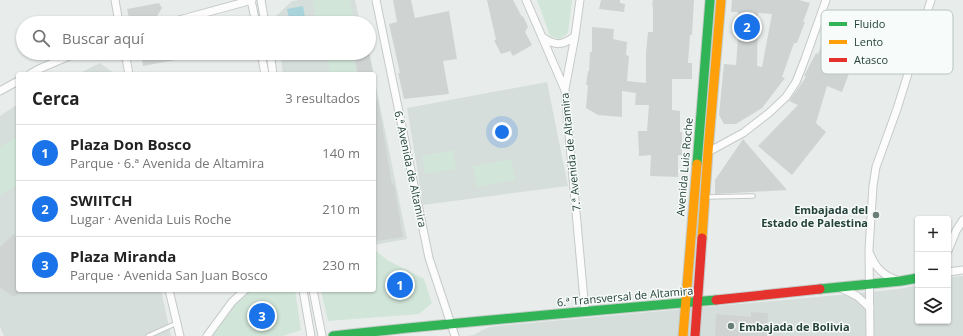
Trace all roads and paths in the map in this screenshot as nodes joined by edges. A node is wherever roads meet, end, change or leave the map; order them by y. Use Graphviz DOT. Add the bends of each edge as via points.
graph roads {
  1 [pos="115,0"];
  2 [pos="252,0"];
  3 [pos="261,0"];
  4 [pos="376,0"];
  5 [pos="526,0"];
  6 [pos="580,0"];
  7 [pos="710,0"];
  8 [pos="721,0"];
  9 [pos="826,0"];
  10 [pos="931,0"];
  11 [pos="823,10"];
  12 [pos="928,10"];
  13 [pos="821,15"];
  14 [pos="118,16"];
  15 [pos="194,16"];
  16 [pos="255,16"];
  17 [pos="264,16"];
  18 [pos="575,36"];
  19 [pos="542,37"];
  20 [pos="60,60"];
  21 [pos="126,60"];
  22 [pos="262,60"];
  23 [pos="271,60"];
  24 [pos="34,72"];
  25 [pos="129,72"];
  26 [pos="265,72"];
  27 [pos="274,72"];
  28 [pos="908,74"];
  29 [pos="16,81"];
  30 [pos="0,90"];
  31 [pos="565,90"];
  32 [pos="708,152"];
  33 [pos="753,196"];
  34 [pos="705,197"];
  35 [pos="963,220"];
  36 [pos="951,243"];
  37 [pos="868,249"];
  38 [pos="963,270"];
  39 [pos="951,272"];
  40 [pos="915,279"];
  41 [pos="901,281"];
  42 [pos="870,284"];
  43 [pos="841,287"];
  44 [pos="169,292"];
  45 [pos="243,292"];
  46 [pos="303,292"];
  47 [pos="313,292"];
  48 [pos="686,302"];
  49 [pos="697,302"];
  50 [pos="870,308"];
  51 [pos="585,311"];
  52 [pos="177,323"];
  53 [pos="451,324"];
  54 [pos="159,331"];
  55 [pos="148,336"];
  56 [pos="159,336"];
  57 [pos="180,336"];
  58 [pos="207,336"];
  59 [pos="311,336"];
  60 [pos="322,336"];
  61 [pos="333,336"];
  62 [pos="455,336"];
  63 [pos="683,336"];
  64 [pos="695,336"];
  65 [pos="870,336"];
  1 -- 14 [label="street"];
  2 -- 15 [label="street"];
  2 -- 16 [label="street"];
  3 -- 17 [label="street"];
  4 -- 53 [label="street, 6.ª Avenida de Altamira" via="429,258"];
  5 -- 19 [label="street, 7.ª Avenida de Altamira"];
  6 -- 18 [label="street"];
  7 -- 48 [label="main road, Avenida Luis Roche"];
  8 -- 32 [label="main road, Avenida Luis Roche"];
  9 -- 11 [label="street"];
  10 -- 12 [label="street"];
  13 -- 32 [label="street" via="796,82 786,97 743,133"];
  18 -- 19 [label="street" via="562,44"];
  18 -- 31 [label="street"];
  19 -- 31 [label="street, 7.ª Avenida de Altamira"];
  20 -- 24 [label="street"];
  21 -- 25 [label="street"];
  22 -- 26 [label="street"];
  23 -- 27 [label="street"];
  28 -- 37 [label="street" via="876,167"];
  29 -- 30 [label="street"];
  31 -- 51 [label="street, 7.ª Avenida de Altamira"];
  32 -- 34 [label="main road, Avenida Luis Roche"];
  33 -- 34 [label="lane"];
  34 -- 49 [label="main road, Avenida Luis Roche"];
  35 -- 36 [label="street"];
  37 -- 41 [label="street" via="879,270"];
  37 -- 42 [label="street"];
  38 -- 39 [label="street"];
  40 -- 41 [label="main road, 6.ª Transversal de Altamira"];
  41 -- 42 [label="main road, 6.ª Transversal de Altamira"];
  42 -- 43 [label="main road, 6.ª Transversal de Altamira"];
  42 -- 50 [label="street"];
  43 -- 49 [label="main road, 6.ª Transversal de Altamira"];
  43 -- 50 [label="street" via="857,296"];
  44 -- 52 [label="street"];
  45 -- 58 [label="street" via="232,302"];
  46 -- 59 [label="street"];
  47 -- 60 [label="street"];
  48 -- 49 [label="main road, 6.ª Transversal de Altamira"];
  48 -- 51 [label="main road, 6.ª Transversal de Altamira"];
  48 -- 63 [label="main road, Avenida Luis Roche"];
  49 -- 64 [label="main road, Avenida Luis Roche"];
  50 -- 65 [label="street"];
  51 -- 53 [label="main road, 6.ª Transversal de Altamira"];
  52 -- 54 [label="lane"];
  52 -- 57 [label="street"];
  53 -- 61 [label="main road, 6.ª Transversal de Altamira"];
  53 -- 62 [label="street, 6.ª Avenida de Altamira"];
  54 -- 55 [label="lane"];
  54 -- 56 [label="lane"];
}
